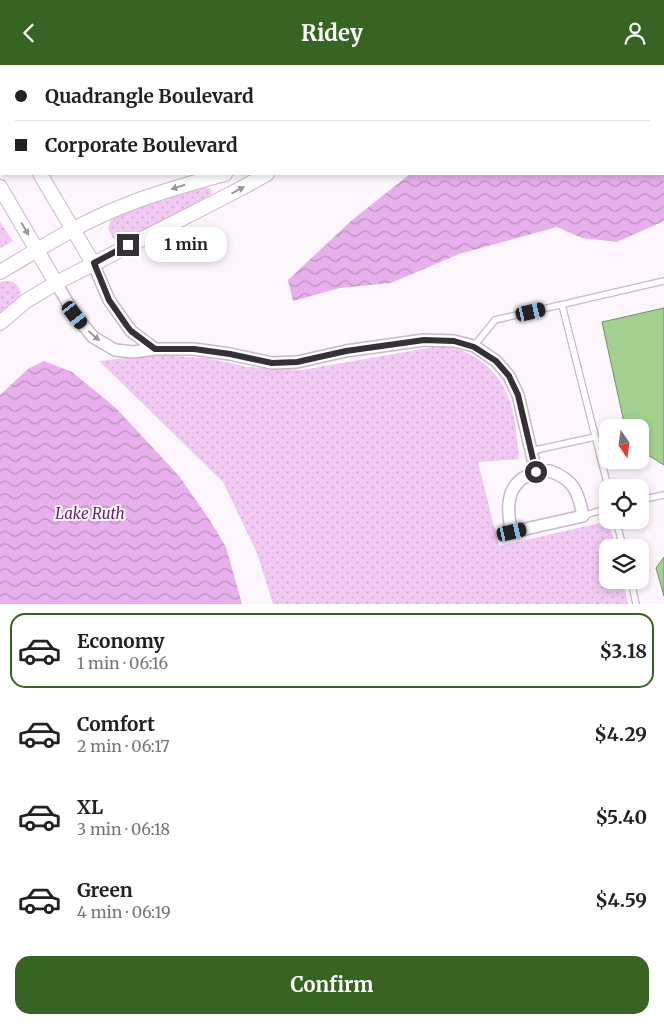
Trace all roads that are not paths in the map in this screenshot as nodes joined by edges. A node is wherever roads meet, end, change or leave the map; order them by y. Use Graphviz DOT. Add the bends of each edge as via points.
graph roads {
  1 [pos="41,175"];
  2 [pos="222,175"];
  3 [pos="265,175"];
  4 [pos="0,187"];
  5 [pos="74,229"];
  6 [pos="37,250"];
  7 [pos="94,263"];
  8 [pos="0,272"];
  9 [pos="664,281"];
  10 [pos="56,283"];
  11 [pos="562,305"];
  12 [pos="0,323"];
  13 [pos="474,347"];
  14 [pos="155,349"];
  15 [pos="595,437"];
  16 [pos="531,451"];
  17 [pos="536,472"];
  18 [pos="606,479"];
  19 [pos="664,495"];
  20 [pos="649,498"];
  21 [pos="599,511"];
  22 [pos="583,515"];
  23 [pos="633,589"];
  24 [pos="636,604"];
  1 -- 5 [label="street"];
  2 -- 5 [label="street, one-way" via="127,204"];
  7 -- 3 [label="street, one-way"];
  4 -- 6 [label="street, one-way"];
  5 -- 6 [label="street"];
  5 -- 7 [label="street"];
  6 -- 8 [label="street"];
  6 -- 10 [label="street"];
  7 -- 10 [label="street"];
  7 -- 14 [label="street" via="109,300 127,326"];
  9 -- 11 [label="lane"];
  10 -- 12 [label="street" via="26,301"];
  10 -- 14 [label="street, one-way" via="93,337 115,350"];
  11 -- 13 [label="lane" via="495,320"];
  11 -- 15 [label="lane"];
  13 -- 14 [label="street" via="454,341 424,340 297,362 272,363 194,349"];
  13 -- 16 [label="street" via="496,361 509,376 518,395"];
  15 -- 16 [label="lane"];
  15 -- 18 [label="lane"];
  16 -- 17 [label="street"];
  17 -- 22 [label="street" via="550,471 563,476 574,486"];
  17 -- 22 [label="street" via="513,488 508,501 512,532"];
  19 -- 20 [label="lane"];
  21 -- 22 [label="lane"];
  23 -- 24 [label="lane"];
}
